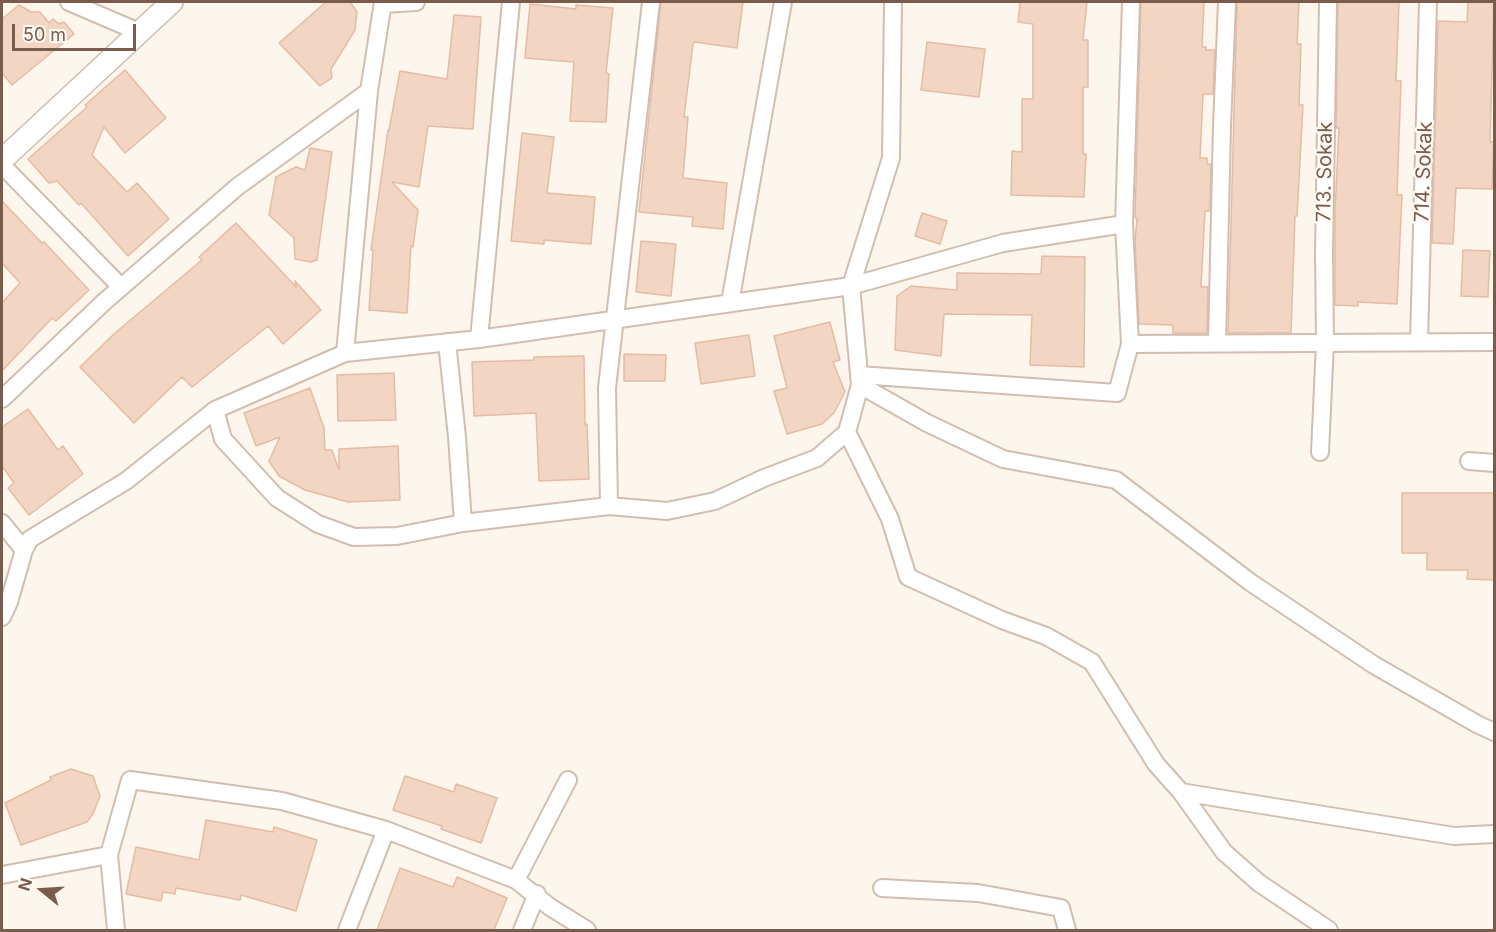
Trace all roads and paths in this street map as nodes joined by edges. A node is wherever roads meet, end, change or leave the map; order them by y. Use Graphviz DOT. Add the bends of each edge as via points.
graph roads {
  1 [pos="69,2"];
  2 [pos="171,2"];
  3 [pos="416,2"];
  4 [pos="511,2"];
  5 [pos="651,2"];
  6 [pos="783,2"];
  7 [pos="893,2"];
  8 [pos="1131,2"];
  9 [pos="1227,2"];
  10 [pos="1328,2"];
  11 [pos="1428,2"];
  12 [pos="383,3"];
  13 [pos="139,32"];
  14 [pos="369,91"];
  15 [pos="2,160"];
  16 [pos="2,165"];
  17 [pos="1124,225"];
  18 [pos="851,286"];
  19 [pos="121,287"];
  20 [pos="730,303"];
  21 [pos="615,320"];
  22 [pos="479,339"];
  23 [pos="447,342"];
  24 [pos="1419,342"];
  25 [pos="1494,342"];
  26 [pos="1217,343"];
  27 [pos="1325,343"];
  28 [pos="1130,344"];
  29 [pos="345,353"];
  30 [pos="860,380"];
  31 [pos="2,399"];
  32 [pos="215,410"];
  33 [pos="846,432"];
  34 [pos="1320,452"];
  35 [pos="1469,461"];
  36 [pos="1494,463"];
  37 [pos="609,506"];
  38 [pos="2,523"];
  39 [pos="463,523"];
  40 [pos="24,550"];
  41 [pos="2,617"];
  42 [pos="1494,732"];
  43 [pos="568,780"];
  44 [pos="1181,792"];
  45 [pos="386,830"];
  46 [pos="1494,834"];
  47 [pos="108,855"];
  48 [pos="2,875"];
  49 [pos="516,880"];
  50 [pos="882,888"];
  51 [pos="537,894"];
  52 [pos="116,930"];
  53 [pos="347,930"];
  54 [pos="522,930"];
  55 [pos="587,930"];
  56 [pos="1066,930"];
  57 [pos="1329,930"];
  1 -- 13 [label="street"];
  2 -- 13 [label="street"];
  3 -- 12 [label="street"];
  4 -- 22 [label="street"];
  5 -- 21 [label="street"];
  6 -- 20 [label="street"];
  7 -- 18 [label="street" via="891,158"];
  8 -- 17 [label="street"];
  9 -- 26 [label="street"];
  10 -- 27 [label="street, 713. Sokak"];
  11 -- 24 [label="street, 714. Sokak"];
  12 -- 14 [label="street"];
  13 -- 15 [label="street"];
  14 -- 19 [label="street" via="237,187"];
  14 -- 29 [label="street"];
  16 -- 19 [label="street"];
  17 -- 18 [label="street" via="1004,243"];
  17 -- 28 [label="street"];
  18 -- 20 [label="street"];
  18 -- 30 [label="street"];
  19 -- 31 [label="street"];
  20 -- 21 [label="street"];
  21 -- 22 [label="street"];
  21 -- 37 [label="street" via="607,388"];
  22 -- 23 [label="street"];
  23 -- 29 [label="street"];
  23 -- 39 [label="street"];
  24 -- 25 [label="street"];
  24 -- 27 [label="street"];
  26 -- 27 [label="street"];
  26 -- 28 [label="street"];
  27 -- 34 [label="street, 713. Sokak"];
  28 -- 30 [label="street" via="1117,393"];
  29 -- 32 [label="street"];
  30 -- 33 [label="street"];
  30 -- 42 [label="street" via="927,423 1003,459 1116,480 1250,582 1365,659"];
  32 -- 39 [label="street" via="223,439 277,498 318,524 354,537 397,536"];
  32 -- 40 [label="street" via="126,481 30,539"];
  33 -- 37 [label="street" via="817,458 715,501 667,511"];
  33 -- 44 [label="street" via="890,519 908,577 1046,636 1092,662 1156,764"];
  35 -- 36 [label="street"];
  37 -- 39 [label="street"];
  38 -- 40 [label="street"];
  40 -- 41 [label="street"];
  43 -- 49 [label="street"];
  44 -- 46 [label="street" via="1454,836"];
  44 -- 57 [label="street" via="1224,852 1258,883"];
  45 -- 47 [label="street" via="282,801 130,780"];
  45 -- 49 [label="street"];
  45 -- 53 [label="street"];
  47 -- 48 [label="street"];
  47 -- 52 [label="street"];
  49 -- 51 [label="street"];
  50 -- 56 [label="street" via="978,893 1061,908"];
  51 -- 54 [label="street"];
  51 -- 55 [label="street"];
}
